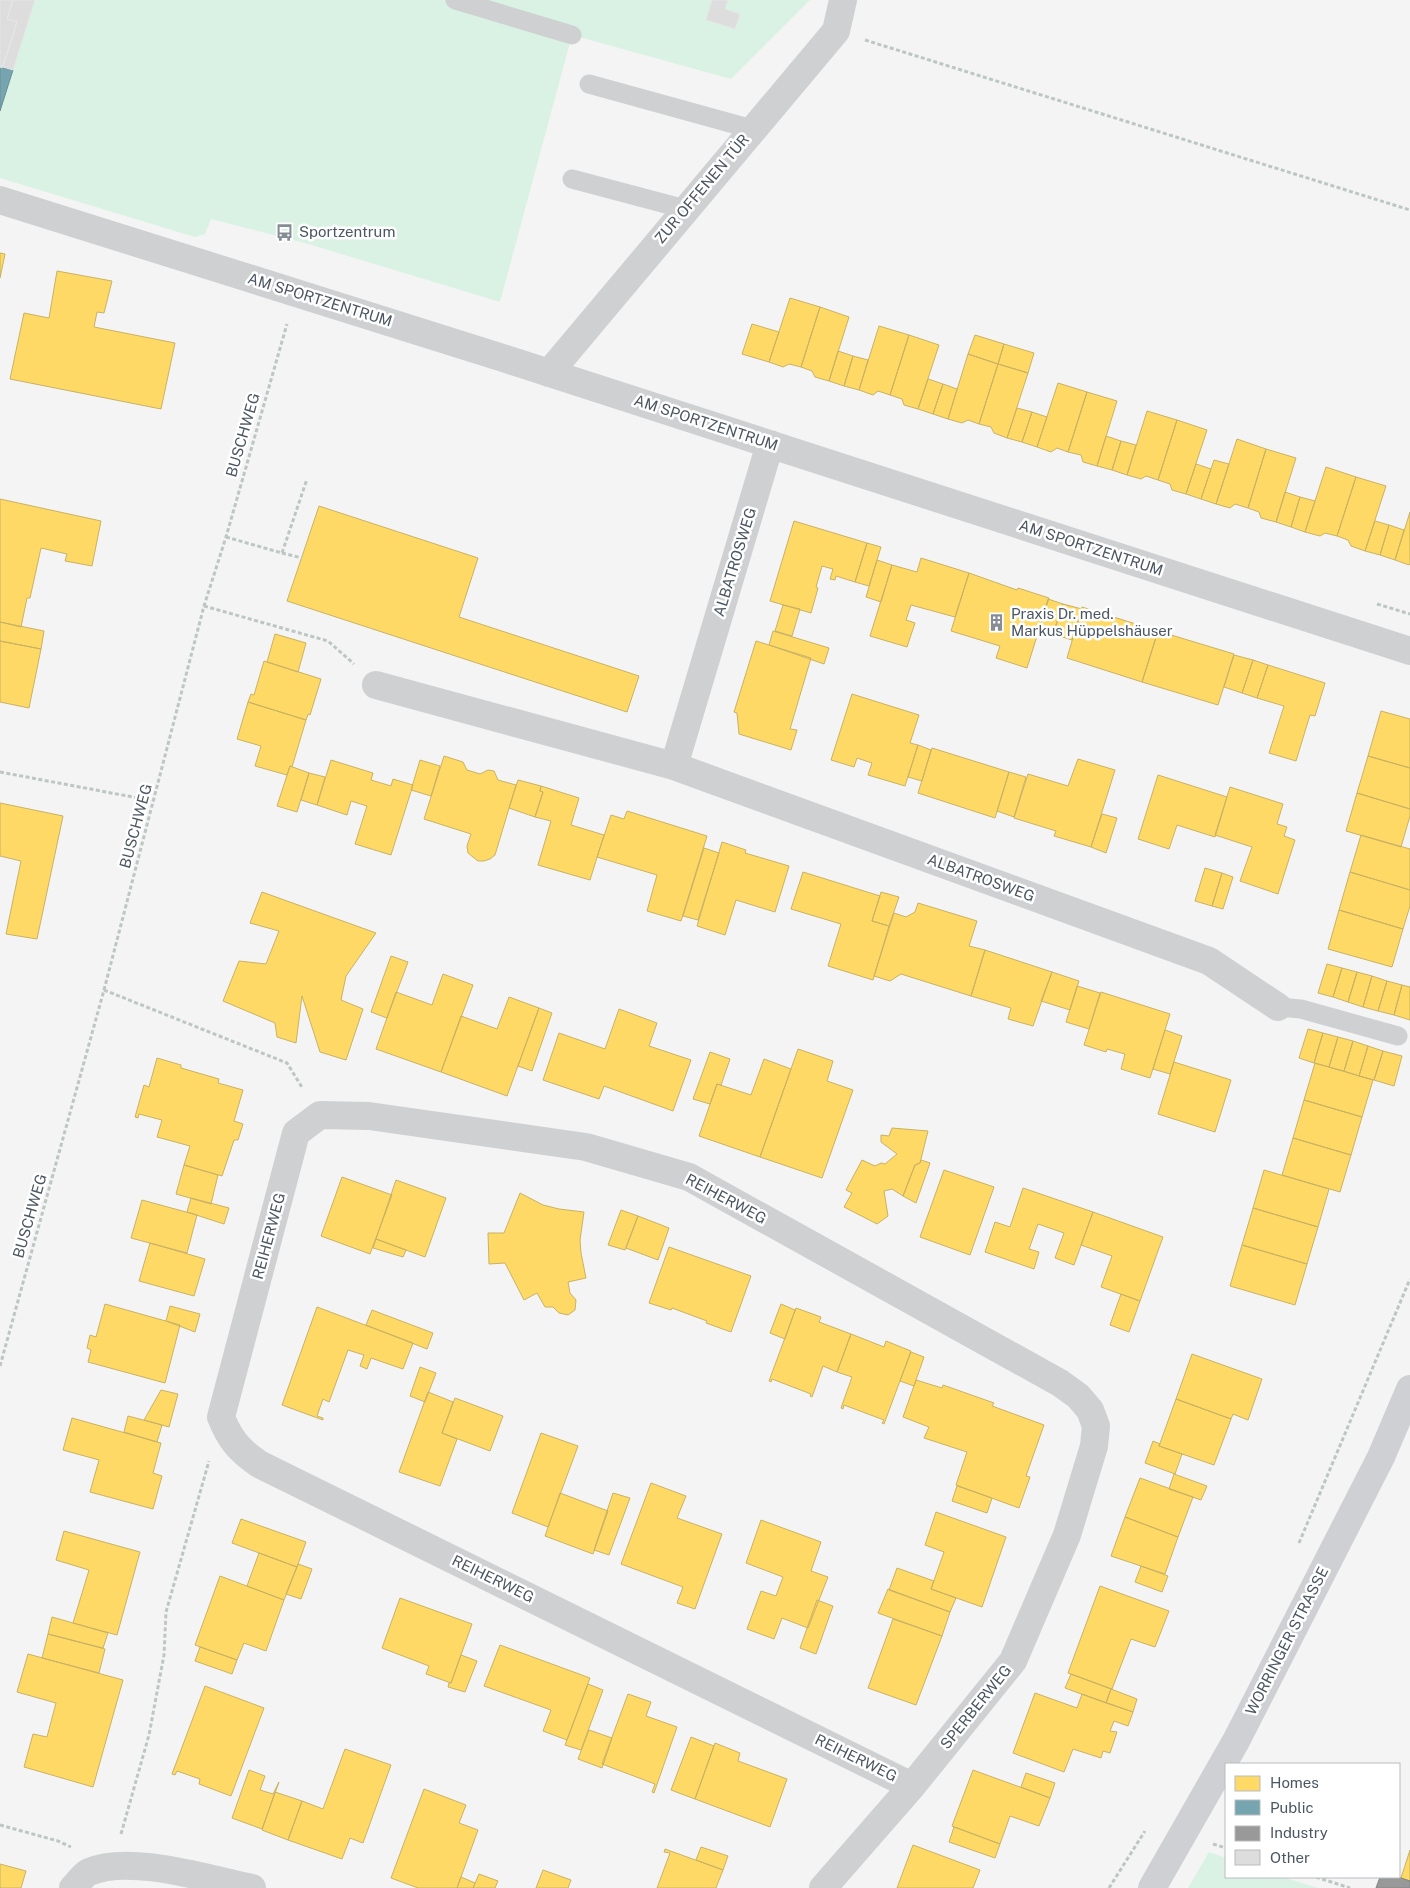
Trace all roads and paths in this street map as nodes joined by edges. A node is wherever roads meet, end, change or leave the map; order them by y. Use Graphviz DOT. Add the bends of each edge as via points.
graph roads {
  1 [pos="455,0"];
  2 [pos="843,0"];
  3 [pos="836,31"];
  4 [pos="572,35"];
  5 [pos="589,84"];
  6 [pos="752,129"];
  7 [pos="572,179"];
  8 [pos="0,200"];
  9 [pos="685,209"];
  10 [pos="1410,210"];
  11 [pos="296,292"];
  12 [pos="549,373"];
  13 [pos="770,444"];
  14 [pos="307,480"];
  15 [pos="226,537"];
  16 [pos="282,553"];
  17 [pos="302,558"];
  18 [pos="204,606"];
  19 [pos="1410,650"];
  20 [pos="376,685"];
  21 [pos="674,766"];
  22 [pos="0,772"];
  23 [pos="154,801"];
  24 [pos="104,990"];
  25 [pos="1278,1007"];
  26 [pos="1398,1036"];
  27 [pos="320,1115"];
  28 [pos="1410,1279"];
  29 [pos="0,1366"];
  30 [pos="1410,1389"];
  31 [pos="1090,1410"];
  32 [pos="221,1417"];
  33 [pos="1298,1544"];
  34 [pos="912,1786"];
  35 [pos="1149,1824"];
  36 [pos="0,1825"];
  37 [pos="112,1866"];
  38 [pos="1319,1878"];
  39 [pos="73,1888"];
  40 [pos="252,1888"];
  41 [pos="823,1888"];
  42 [pos="1109,1888"];
  43 [pos="1152,1888"];
  44 [pos="1350,1888"];
  1 -- 4 [label="lane"];
  2 -- 3 [label="street, ZUR OFFENEN TÜR"];
  3 -- 6 [label="street, ZUR OFFENEN TÜR"];
  3 -- 10 [label="path"];
  5 -- 6 [label="lane"];
  6 -- 9 [label="street, ZUR OFFENEN TÜR"];
  7 -- 9 [label="lane"];
  8 -- 11 [label="street, AM SPORTZENTRUM"];
  9 -- 12 [label="street, ZUR OFFENEN TÜR"];
  11 -- 12 [label="street, AM SPORTZENTRUM"];
  11 -- 15 [label="path, BUSCHWEG"];
  12 -- 13 [label="street, AM SPORTZENTRUM"];
  13 -- 19 [label="street, AM SPORTZENTRUM"];
  13 -- 21 [label="street, ALBATROSWEG"];
  14 -- 16 [label="path"];
  15 -- 16 [label="path"];
  15 -- 18 [label="path, BUSCHWEG"];
  16 -- 17 [label="path"];
  18 -- 20 [label="path" via="328,641"];
  18 -- 23 [label="path, BUSCHWEG"];
  20 -- 21 [label="street, ALBATROSWEG"];
  21 -- 25 [label="street, ALBATROSWEG" via="1209,961"];
  22 -- 23 [label="path"];
  23 -- 24 [label="path, BUSCHWEG"];
  24 -- 27 [label="path" via="288,1063"];
  24 -- 29 [label="path, BUSCHWEG"];
  25 -- 26 [label="lane"];
  27 -- 31 [label="street, REIHERWEG" via="369,1116 586,1147 690,1178 1060,1382"];
  27 -- 32 [label="street, REIHERWEG" via="296,1134"];
  28 -- 33 [label="path"];
  30 -- 43 [label="main road, WORRINGER STRASSE" via="1381,1457 1236,1741"];
  31 -- 34 [label="street, SPERBERWEG" via="1096,1426 1094,1446 1067,1536 1013,1661"];
  32 -- 34 [label="street, REIHERWEG" via="241,1452 259,1464"];
  32 -- 37 [label="path" via="166,1612 164,1655 149,1735"];
  34 -- 41 [label="street, SPERBERWEG"];
  35 -- 42 [label="path"];
  36 -- 37 [label="path" via="58,1841"];
  37 -- 39 [label="street" via="88,1873"];
  37 -- 40 [label="street" via="144,1865"];
  38 -- 44 [label="path"];
}
